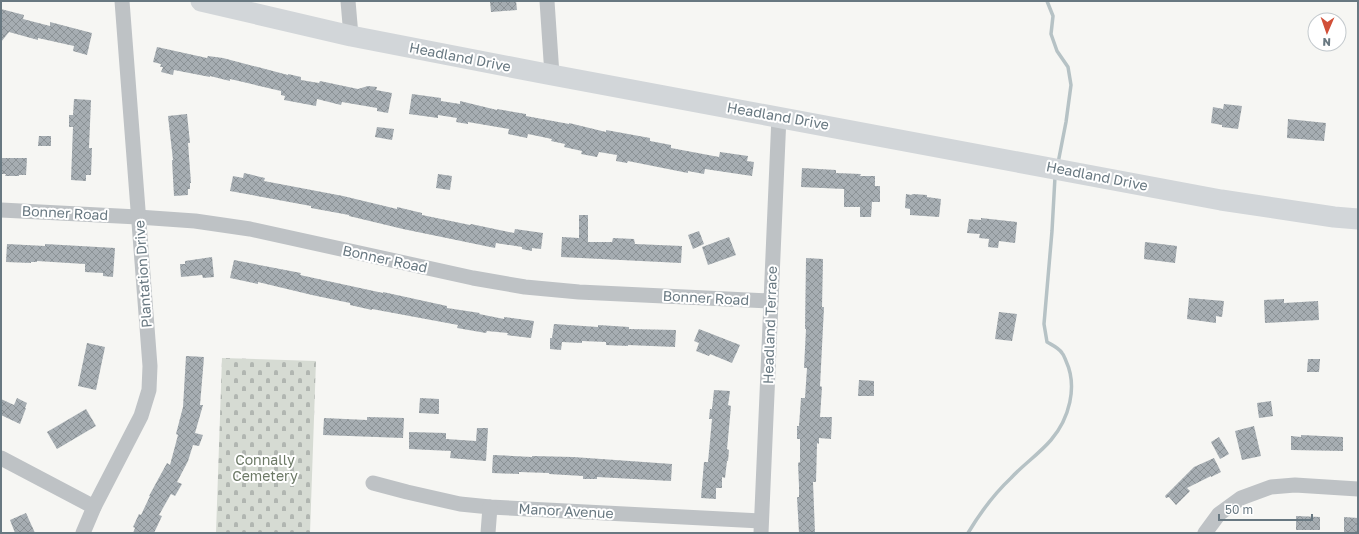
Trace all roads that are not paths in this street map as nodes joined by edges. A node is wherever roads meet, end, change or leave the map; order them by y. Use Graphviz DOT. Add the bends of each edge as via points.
graph roads {
  1 [pos="122,1"];
  2 [pos="201,1"];
  3 [pos="348,1"];
  4 [pos="547,1"];
  5 [pos="351,36"];
  6 [pos="552,75"];
  7 [pos="779,116"];
  8 [pos="1,210"];
  9 [pos="138,217"];
  10 [pos="1358,219"];
  11 [pos="771,301"];
  12 [pos="1,458"];
  13 [pos="373,483"];
  14 [pos="1358,489"];
  15 [pos="94,507"];
  16 [pos="490,507"];
  17 [pos="761,527"];
  18 [pos="83,533"];
  19 [pos="488,533"];
  20 [pos="1205,533"];
  1 -- 9 [label="street, Plantation Drive"];
  2 -- 5 [label="main road, Headland Drive"];
  3 -- 5 [label="street"];
  4 -- 6 [label="street"];
  5 -- 6 [label="main road, Headland Drive"];
  6 -- 7 [label="main road, Headland Drive"];
  7 -- 10 [label="main road, Headland Drive" via="1221,200"];
  7 -- 11 [label="street, Headland Terrace"];
  8 -- 9 [label="street, Bonner Road"];
  9 -- 11 [label="street, Bonner Road" via="250,229 525,287"];
  9 -- 15 [label="street, Plantation Drive" via="150,366 149,390 141,416"];
  11 -- 17 [label="street, Headland Terrace"];
  12 -- 15 [label="street"];
  13 -- 16 [label="street, Manor Avenue" via="460,504"];
  14 -- 20 [label="street" via="1295,485 1271,487 1241,498 1219,514"];
  15 -- 18 [label="street, Plantation Drive"];
  16 -- 17 [label="street, Manor Avenue"];
  16 -- 19 [label="street"];
}
